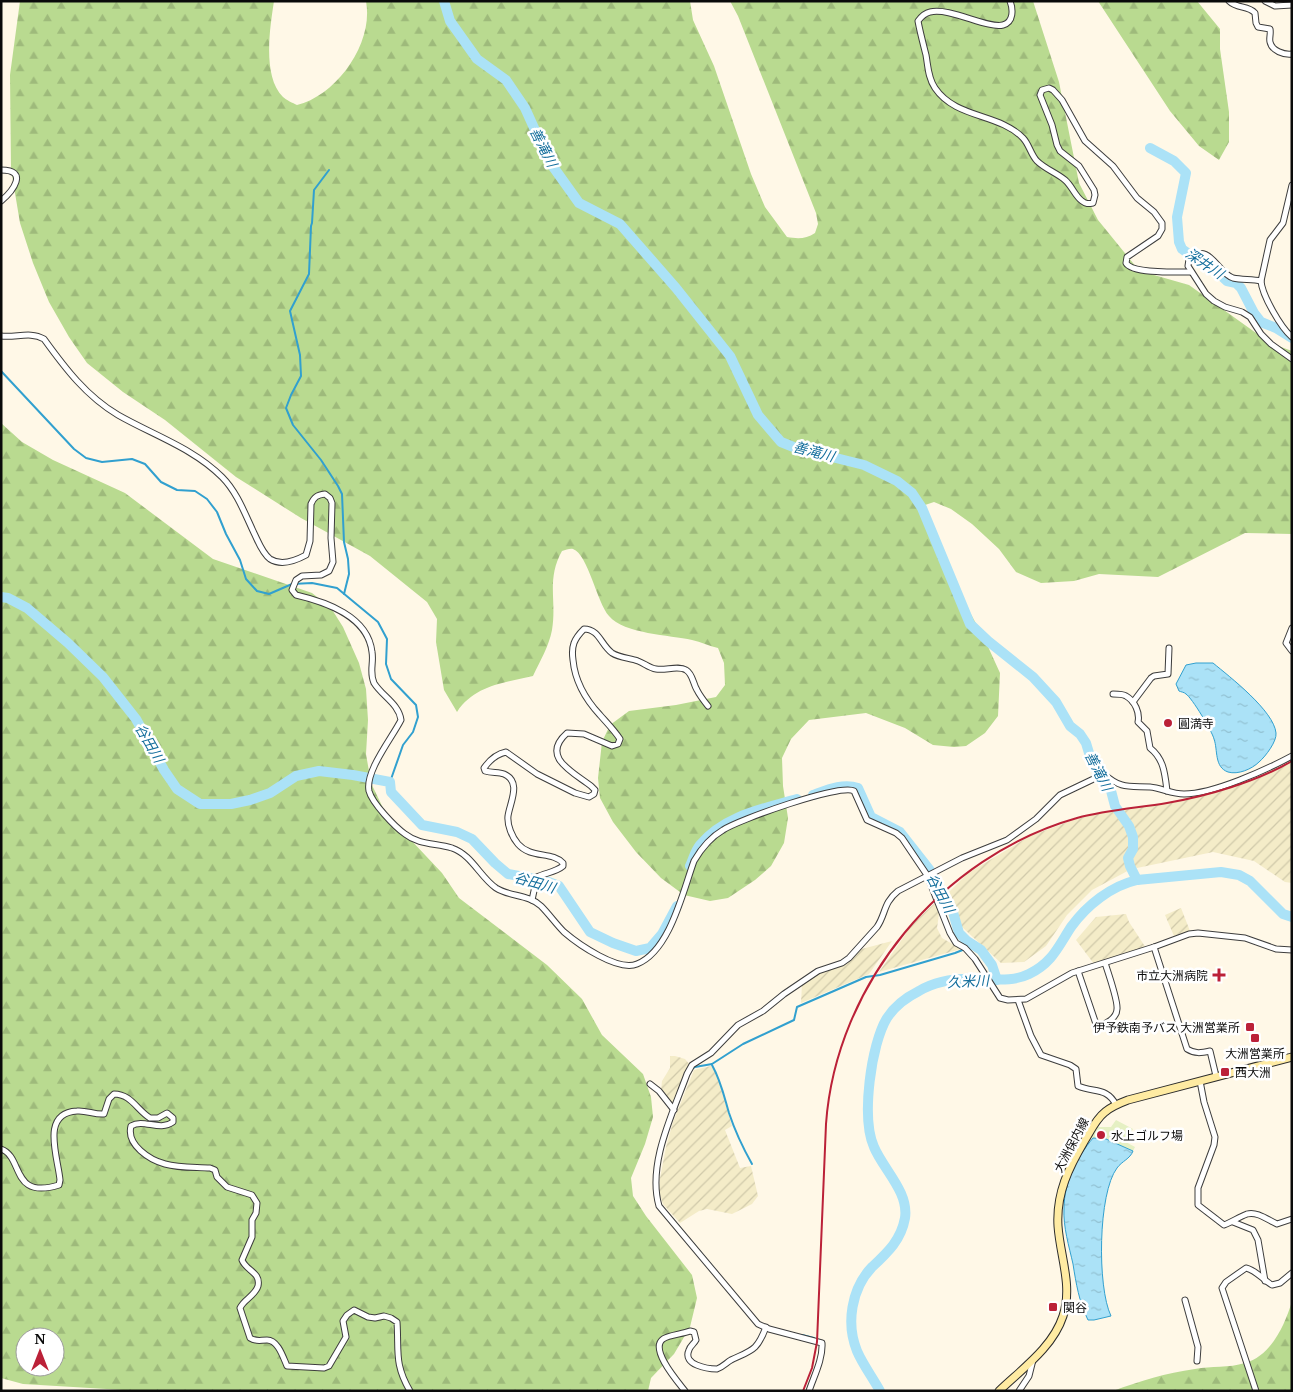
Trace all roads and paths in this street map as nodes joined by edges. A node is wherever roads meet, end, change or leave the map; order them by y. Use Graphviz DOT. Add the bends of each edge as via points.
graph roads {
  1 [pos="1010,1"];
  2 [pos="1229,1"];
  3 [pos="1265,1"];
  4 [pos="1292,5"];
  5 [pos="1292,54"];
  6 [pos="1,170"];
  7 [pos="1292,185"];
  8 [pos="1,201"];
  9 [pos="1191,272"];
  10 [pos="1261,281"];
  11 [pos="1,336"];
  12 [pos="1292,337"];
  13 [pos="1292,359"];
  14 [pos="1292,628"];
  15 [pos="1169,648"];
  16 [pos="1292,651"];
  17 [pos="1113,694"];
  18 [pos="1133,702"];
  19 [pos="708,706"];
  20 [pos="1292,756"];
  21 [pos="1167,791"];
  22 [pos="927,875"];
  23 [pos="532,900"];
  24 [pos="1154,947"];
  25 [pos="1292,950"];
  26 [pos="1105,963"];
  27 [pos="1078,971"];
  28 [pos="1018,1000"];
  29 [pos="1292,1057"];
  30 [pos="1216,1076"];
  31 [pos="1200,1081"];
  32 [pos="650,1084"];
  33 [pos="1116,1105"];
  34 [pos="674,1110"];
  35 [pos="1,1149"];
  36 [pos="1292,1219"];
  37 [pos="1233,1222"];
  38 [pos="1292,1273"];
  39 [pos="1265,1281"];
  40 [pos="1185,1300"];
  41 [pos="766,1328"];
  42 [pos="1034,1358"];
  43 [pos="1197,1361"];
  44 [pos="410,1391"];
  45 [pos="685,1391"];
  46 [pos="809,1391"];
  47 [pos="999,1391"];
  48 [pos="1019,1391"];
  49 [pos="1256,1391"];
  1 -- 9 [label="street" via="1013,15 1003,25 944,12 921,16 918,21 920,34 935,88 960,109 1014,130 1024,139 1036,161 1066,180 1078,198 1087,204 1093,203 1095,195 1084,174 1057,145 1040,95 1042,90 1053,90 1085,141 1113,166 1137,198 1162,223 1158,236 1127,257 1128,267"];
  2 -- 5 [label="street" via="1234,6 1252,9 1256,13 1258,27 1270,29 1272,46 1280,53"];
  3 -- 4 [label="street" via="1275,6"];
  6 -- 8 [label="street" via="14,174 16,186"];
  7 -- 10 [label="street" via="1282,223 1270,240"];
  9 -- 10 [label="street" via="1189,259 1195,254 1202,254 1233,278"];
  9 -- 13 [label="street" via="1214,301 1250,317 1261,334"];
  10 -- 12 [label="street" via="1262,290 1285,332"];
  11 -- 23 [label="street" via="30,335 44,339 70,375 98,401 211,467 229,486 269,558 288,562 306,555 313,499 325,494 330,498 333,562 321,575 302,576 296,580 292,590 296,595 318,600 347,615 365,632 372,652 371,676 400,713 401,720 376,762 368,784 369,793 404,834 421,842 452,848 464,855 501,891"];
  14 -- 16 [label="street" via="1286,643"];
  15 -- 18 [label="street" via="1168,674 1151,678"];
  17 -- 18 [label="street" via="1126,696"];
  18 -- 21 [label="street" via="1139,714 1138,722 1147,731 1150,748 1162,761"];
  19 -- 23 [label="street" via="691,675 682,668 656,669 623,657 612,652 591,630 584,630 576,637 572,650 576,678 598,714 620,739 612,746 584,734 567,732 561,738 556,754 560,762 592,786 594,794 589,797 575,793 537,774 506,752 484,768 485,772 502,773 514,785 508,816 518,845 527,852 555,858 562,863 560,869 537,877"];
  20 -- 21 [label="street" via="1232,783 1187,794"];
  21 -- 22 [label="street" via="1120,786 1104,774 1060,795 1036,819 1007,840"];
  22 -- 23 [label="street" via="902,838 867,820 851,789 792,803 722,830 694,861 662,942 636,965 621,965 579,944"];
  22 -- 28 [label="street" via="956,943 965,948 979,965 1000,998"];
  22 -- 34 [label="street" via="890,897 881,922 849,958 818,971 738,1025 711,1053 692,1065"];
  24 -- 25 [label="street" via="1198,932 1245,938 1276,949"];
  24 -- 26 [label="street"];
  24 -- 30 [label="street" via="1187,1049 1192,1053 1210,1051"];
  26 -- 27 [label="street"];
  26 -- 27 [label="street" via="1118,1008 1116,1016 1102,1026 1097,1026"];
  27 -- 28 [label="street"];
  28 -- 33 [label="street" via="1041,1054 1076,1069 1078,1086 1108,1093"];
  29 -- 30 [label="main road, 大洲保内線"];
  30 -- 31 [label="main road, 大洲保内線"];
  31 -- 33 [label="main road, 大洲保内線"];
  31 -- 37 [label="street" via="1215,1137 1198,1188 1198,1205 1224,1224"];
  32 -- 34 [label="street"];
  33 -- 42 [label="main road, 大洲保内線" via="1105,1111 1092,1127 1065,1178 1058,1211 1067,1292 1063,1316 1054,1335"];
  34 -- 41 [label="street" via="661,1148 655,1182 659,1206 748,1313"];
  35 -- 44 [label="street" via="10,1155 26,1183 34,1187 54,1186 59,1185 60,1180 54,1133 58,1118 66,1112 104,1114 109,1099 120,1094 150,1118 172,1116 173,1122 166,1126 131,1126 133,1143 153,1159 166,1164 210,1168 227,1187 252,1195 257,1203 252,1237 242,1260 258,1277 257,1290 240,1308 250,1338 274,1343 287,1366 324,1368 329,1366 346,1337 343,1321 346,1315 354,1310 368,1318 391,1318 397,1322 398,1365"];
  36 -- 37 [label="street" via="1277,1224 1257,1214 1247,1214"];
  37 -- 39 [label="street" via="1253,1230 1258,1240"];
  38 -- 39 [label="street" via="1280,1283 1272,1285"];
  39 -- 49 [label="street" via="1252,1269 1246,1268 1222,1288"];
  40 -- 43 [label="street" via="1198,1347"];
  41 -- 45 [label="street" via="754,1349 717,1370 698,1366 690,1360 689,1348 696,1340 694,1332 661,1340 659,1348 663,1360"];
  41 -- 46 [label="street" via="822,1343"];
  42 -- 47 [label="main road, 大洲保内線"];
  42 -- 48 [label="street"];
}
